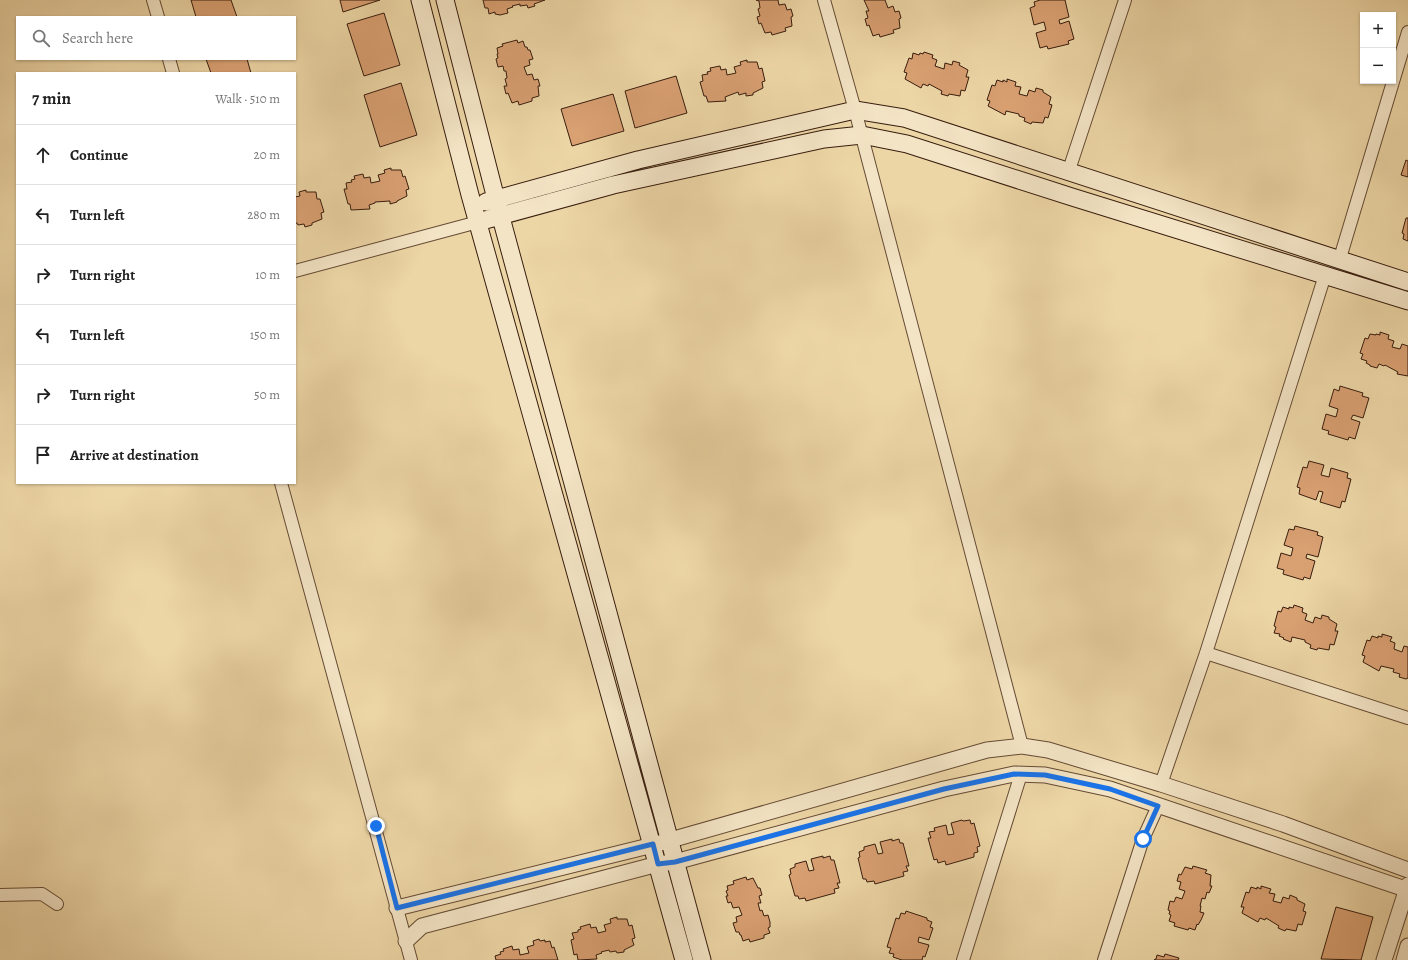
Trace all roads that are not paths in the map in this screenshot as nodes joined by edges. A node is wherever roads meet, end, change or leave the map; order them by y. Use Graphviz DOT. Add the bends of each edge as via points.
graph roads {
  1 [pos="153,0"];
  2 [pos="420,0"];
  3 [pos="445,0"];
  4 [pos="824,0"];
  5 [pos="1125,0"];
  6 [pos="158,16"];
  7 [pos="1408,32"];
  8 [pos="169,60"];
  9 [pos="172,72"];
  10 [pos="855,110"];
  11 [pos="862,135"];
  12 [pos="1068,173"];
  13 [pos="496,199"];
  14 [pos="476,214"];
  15 [pos="501,216"];
  16 [pos="1340,258"];
  17 [pos="296,271"];
  18 [pos="1325,275"];
  19 [pos="1408,282"];
  20 [pos="1408,301"];
  21 [pos="281,484"];
  22 [pos="1206,653"];
  23 [pos="1408,718"];
  24 [pos="1022,746"];
  25 [pos="1021,774"];
  26 [pos="1161,784"];
  27 [pos="1158,806"];
  28 [pos="669,839"];
  29 [pos="653,844"];
  30 [pos="675,862"];
  31 [pos="658,864"];
  32 [pos="1408,870"];
  33 [pos="1408,888"];
  34 [pos="0,895"];
  35 [pos="57,904"];
  36 [pos="397,908"];
  37 [pos="406,941"];
  38 [pos="1408,946"];
  39 [pos="411,960"];
  40 [pos="684,960"];
  41 [pos="702,960"];
  42 [pos="963,960"];
  43 [pos="1104,960"];
  44 [pos="1384,960"];
  45 [pos="1404,960"];
  1 -- 6 [label="street"];
  2 -- 14 [label="main road"];
  3 -- 13 [label="main road"];
  4 -- 10 [label="street"];
  5 -- 12 [label="street"];
  7 -- 16 [label="street"];
  8 -- 9 [label="street"];
  10 -- 11 [label="street"];
  10 -- 12 [label="main road" via="904,118"];
  10 -- 13 [label="main road" via="638,160"];
  11 -- 15 [label="main road" via="824,139 620,184"];
  11 -- 18 [label="main road" via="907,144"];
  11 -- 24 [label="street"];
  12 -- 16 [label="main road"];
  13 -- 14 [label="main road"];
  13 -- 15 [label="main road"];
  14 -- 15 [label="main road"];
  14 -- 17 [label="street"];
  14 -- 29 [label="main road"];
  15 -- 28 [label="main road"];
  16 -- 19 [label="main road"];
  18 -- 20 [label="main road"];
  18 -- 22 [label="street"];
  21 -- 36 [label="street"];
  22 -- 23 [label="street"];
  22 -- 26 [label="street"];
  24 -- 26 [label="street" via="1048,750"];
  24 -- 28 [label="street" via="987,750"];
  25 -- 27 [label="street" via="1045,775 1110,789"];
  25 -- 30 [label="street" via="944,789"];
  25 -- 42 [label="street"];
  26 -- 32 [label="street" via="1283,824"];
  27 -- 33 [label="street"];
  27 -- 43 [label="street" via="1143,839"];
  28 -- 29 [label="street"];
  28 -- 30 [label="main road"];
  29 -- 31 [label="main road"];
  29 -- 36 [label="street"];
  30 -- 31 [label="street"];
  30 -- 41 [label="main road"];
  31 -- 37 [label="street" via="422,926"];
  31 -- 40 [label="main road"];
  33 -- 44 [label="street"];
  34 -- 35 [label="street" via="42,894"];
  36 -- 37 [label="street"];
  37 -- 39 [label="street"];
  38 -- 45 [label="street"];
}
